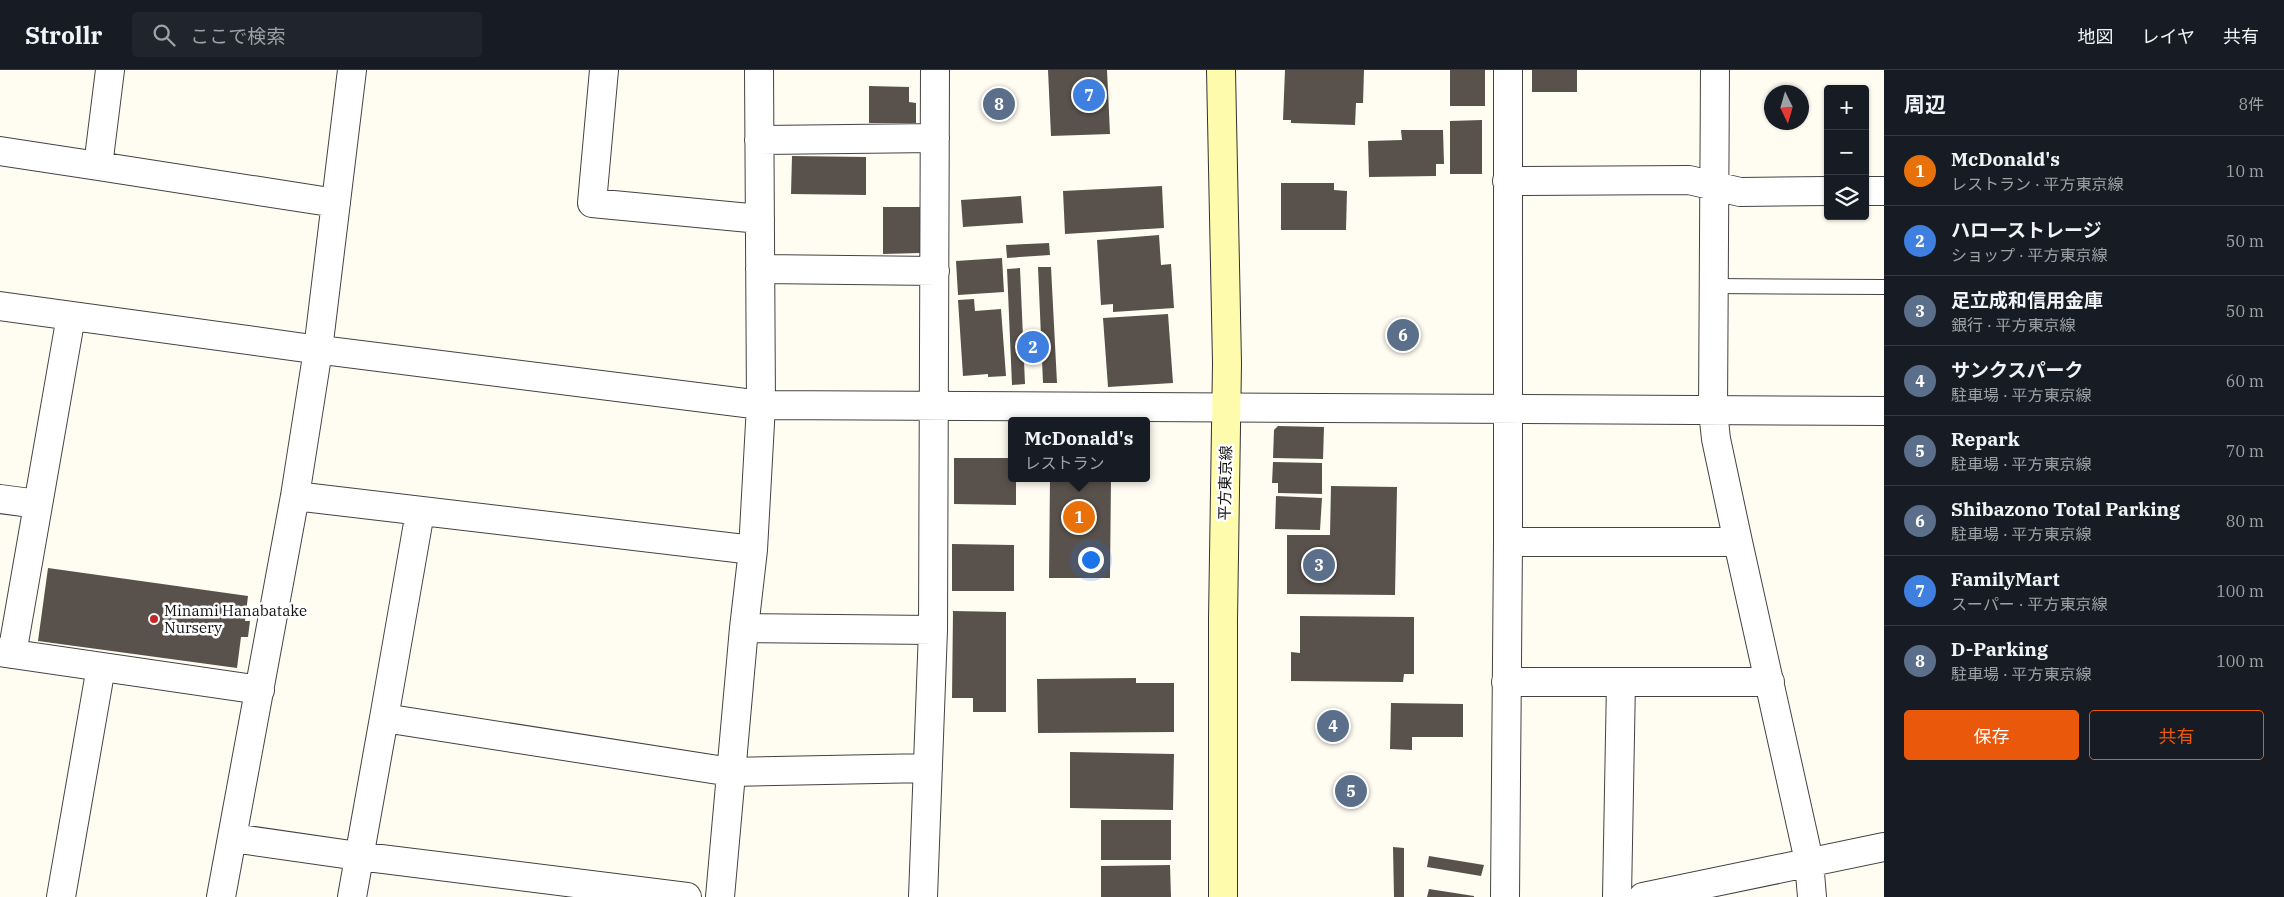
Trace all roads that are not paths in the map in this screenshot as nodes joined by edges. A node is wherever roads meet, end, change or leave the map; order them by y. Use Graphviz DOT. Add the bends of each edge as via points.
graph roads {
  1 [pos="110,70"];
  2 [pos="352,70"];
  3 [pos="604,70"];
  4 [pos="759,70"];
  5 [pos="935,70"];
  6 [pos="1221,70"];
  7 [pos="1508,70"];
  8 [pos="1715,70"];
  9 [pos="935,138"];
  10 [pos="759,140"];
  11 [pos="0,151"];
  12 [pos="98,166"];
  13 [pos="1507,181"];
  14 [pos="1715,187"];
  15 [pos="1884,190"];
  16 [pos="1824,191"];
  17 [pos="1869,191"];
  18 [pos="336,204"];
  19 [pos="760,219"];
  20 [pos="760,269"];
  21 [pos="934,271"];
  22 [pos="1714,286"];
  23 [pos="1884,287"];
  24 [pos="0,306"];
  25 [pos="71,316"];
  26 [pos="318,350"];
  27 [pos="761,405"];
  28 [pos="934,405"];
  29 [pos="1227,407"];
  30 [pos="1508,409"];
  31 [pos="1713,411"];
  32 [pos="1884,411"];
  33 [pos="295,496"];
  34 [pos="0,499"];
  35 [pos="38,504"];
  36 [pos="420,512"];
  37 [pos="1508,542"];
  38 [pos="1738,542"];
  39 [pos="753,550"];
  40 [pos="744,628"];
  41 [pos="934,630"];
  42 [pos="6,653"];
  43 [pos="100,667"];
  44 [pos="1506,682"];
  45 [pos="1621,682"];
  46 [pos="1770,682"];
  47 [pos="260,690"];
  48 [pos="384,718"];
  49 [pos="928,768"];
  50 [pos="730,772"];
  51 [pos="233,838"];
  52 [pos="1884,847"];
  53 [pos="358,856"];
  54 [pos="1809,861"];
  55 [pos="626,893"];
  56 [pos="60,897"];
  57 [pos="221,897"];
  58 [pos="352,897"];
  59 [pos="687,897"];
  60 [pos="720,897"];
  61 [pos="923,897"];
  62 [pos="1223,897"];
  63 [pos="1505,897"];
  64 [pos="1617,897"];
  65 [pos="1643,897"];
  66 [pos="1812,897"];
  1 -- 12 [label="street"];
  2 -- 18 [label="street"];
  3 -- 19 [label="street" via="592,203"];
  4 -- 10 [label="street"];
  5 -- 9 [label="street"];
  6 -- 29 [label="main road, 平方東京線"];
  7 -- 13 [label="street"];
  8 -- 14 [label="street"];
  9 -- 10 [label="street"];
  9 -- 21 [label="street"];
  10 -- 19 [label="street"];
  11 -- 12 [label="street"];
  12 -- 18 [label="street"];
  13 -- 14 [label="street" via="1689,180"];
  13 -- 30 [label="street"];
  14 -- 16 [label="street" via="1740,192"];
  14 -- 22 [label="street"];
  15 -- 17 [label="street"];
  18 -- 26 [label="street"];
  19 -- 20 [label="street"];
  20 -- 21 [label="street"];
  20 -- 27 [label="street"];
  21 -- 28 [label="street"];
  22 -- 23 [label="lane"];
  22 -- 31 [label="street"];
  24 -- 25 [label="street"];
  25 -- 26 [label="street"];
  25 -- 35 [label="street"];
  26 -- 27 [label="street"];
  26 -- 33 [label="street"];
  27 -- 28 [label="street"];
  27 -- 39 [label="street"];
  28 -- 29 [label="street"];
  28 -- 41 [label="street"];
  29 -- 30 [label="street"];
  29 -- 62 [label="main road, 平方東京線" via="1222,620"];
  30 -- 31 [label="street"];
  30 -- 37 [label="street"];
  31 -- 32 [label="street"];
  31 -- 38 [label="street"];
  33 -- 36 [label="street"];
  33 -- 47 [label="street"];
  34 -- 35 [label="street"];
  35 -- 42 [label="street"];
  36 -- 39 [label="street"];
  36 -- 48 [label="street"];
  37 -- 38 [label="street"];
  37 -- 44 [label="street"];
  38 -- 46 [label="street"];
  39 -- 40 [label="street"];
  40 -- 41 [label="street"];
  40 -- 50 [label="street"];
  41 -- 49 [label="street"];
  42 -- 43 [label="street"];
  43 -- 47 [label="street"];
  43 -- 56 [label="street"];
  44 -- 45 [label="street"];
  44 -- 63 [label="street"];
  45 -- 46 [label="street"];
  45 -- 64 [label="street"];
  46 -- 54 [label="street"];
  47 -- 51 [label="street"];
  48 -- 50 [label="street"];
  48 -- 53 [label="street"];
  49 -- 50 [label="street"];
  49 -- 61 [label="street"];
  50 -- 60 [label="street"];
  51 -- 53 [label="street"];
  51 -- 57 [label="street"];
  52 -- 54 [label="street"];
  53 -- 55 [label="street"];
  53 -- 58 [label="street"];
  54 -- 65 [label="street"];
  54 -- 66 [label="street"];
  55 -- 59 [label="street"];
}
